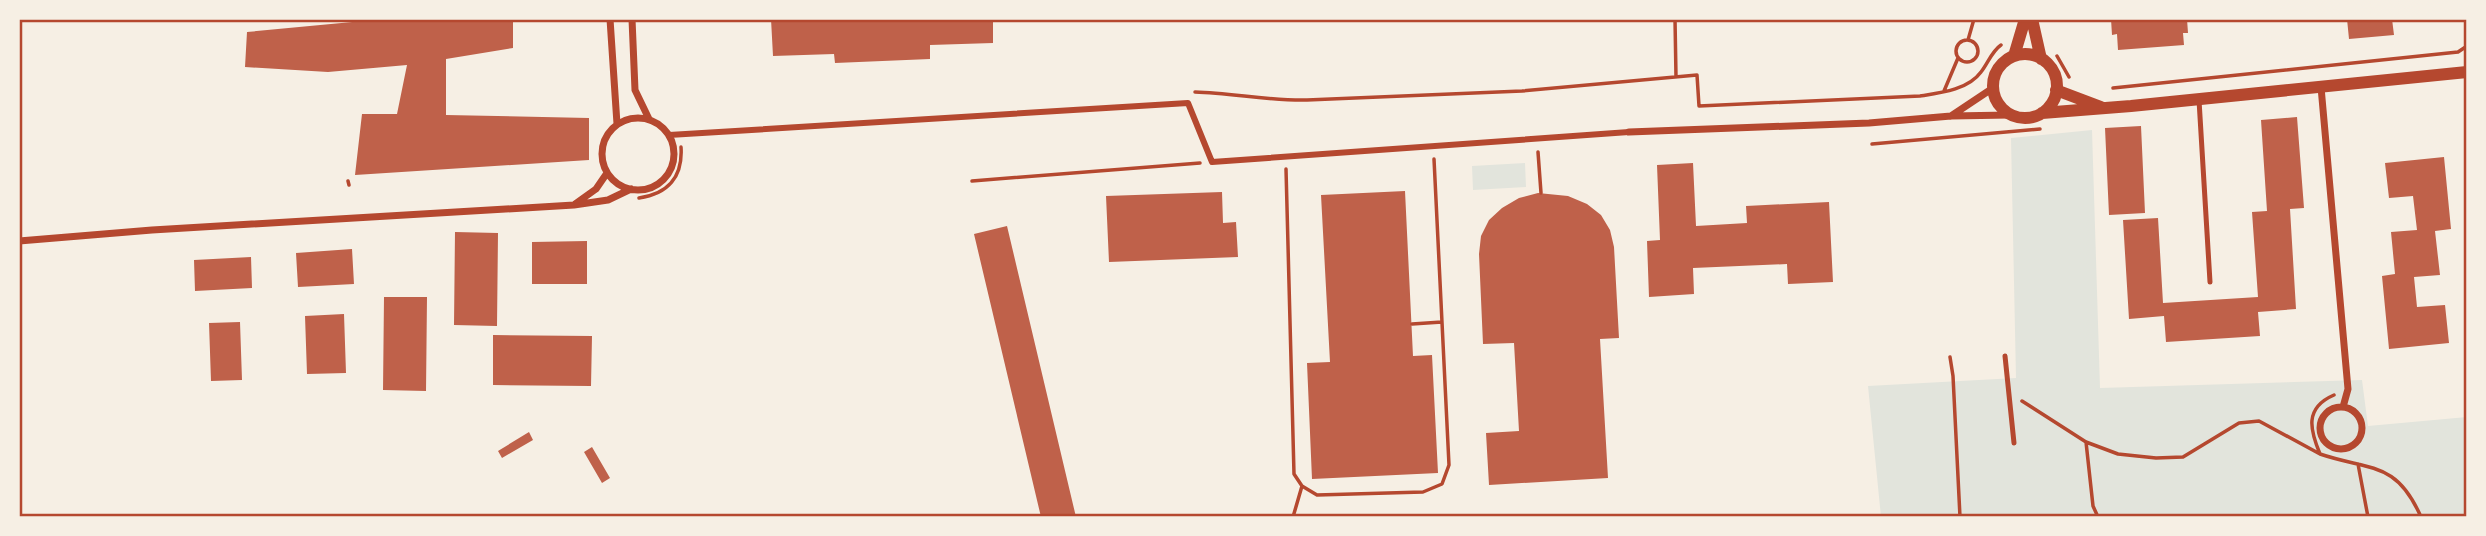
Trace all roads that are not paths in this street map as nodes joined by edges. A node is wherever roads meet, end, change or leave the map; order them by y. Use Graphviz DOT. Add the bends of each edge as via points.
graph roads {
  1 [pos="610,19"];
  2 [pos="632,19"];
  3 [pos="2025,19"];
  4 [pos="2032,19"];
  5 [pos="2014,56"];
  6 [pos="2041,59"];
  7 [pos="2467,72"];
  8 [pos="2321,87"];
  9 [pos="1993,88"];
  10 [pos="2056,90"];
  11 [pos="2199,99"];
  12 [pos="2109,108"];
  13 [pos="2042,113"];
  14 [pos="2010,115"];
  15 [pos="1951,116"];
  16 [pos="649,119"];
  17 [pos="617,124"];
  18 [pos="1629,132"];
  19 [pos="669,135"];
  20 [pos="607,173"];
  21 [pos="631,189"];
  22 [pos="574,205"];
  23 [pos="19,241"];
  24 [pos="2210,282"];
  25 [pos="2005,356"];
  26 [pos="2343,407"];
  27 [pos="2014,443"];
  1 -- 17 [label="street"];
  2 -- 16 [label="street" via="635,90"];
  3 -- 5 [label="street"];
  4 -- 6 [label="street"];
  5 -- 6 [label="street" via="2028,54"];
  5 -- 9 [label="street" via="1997,69"];
  6 -- 10 [label="street" via="2053,71"];
  7 -- 8 [label="street"];
  8 -- 11 [label="street"];
  8 -- 26 [label="street" via="2348,389"];
  9 -- 14 [label="street" via="1997,101"];
  9 -- 15 [label="street"];
  10 -- 12 [label="street"];
  10 -- 13 [label="street"];
  11 -- 12 [label="street"];
  11 -- 24 [label="lane"];
  12 -- 13 [label="street"];
  13 -- 14 [label="street"];
  14 -- 15 [label="street"];
  15 -- 18 [label="street"];
  16 -- 17 [label="street" via="631,118"];
  16 -- 19 [label="street"];
  17 -- 20 [label="street" via="603,145"];
  18 -- 19 [label="street" via="1212,162 1188,103"];
  19 -- 21 [label="street" via="675,154 667,176 654,187"];
  20 -- 21 [label="street"];
  20 -- 22 [label="street" via="596,189"];
  21 -- 22 [label="street" via="608,200"];
  22 -- 23 [label="street"];
  25 -- 27 [label="lane"];
  26 -- 26 [label="street" via="2330,410 2320,427 2328,444 2341,449 2359,440 2362,425 2356,412"];
}
